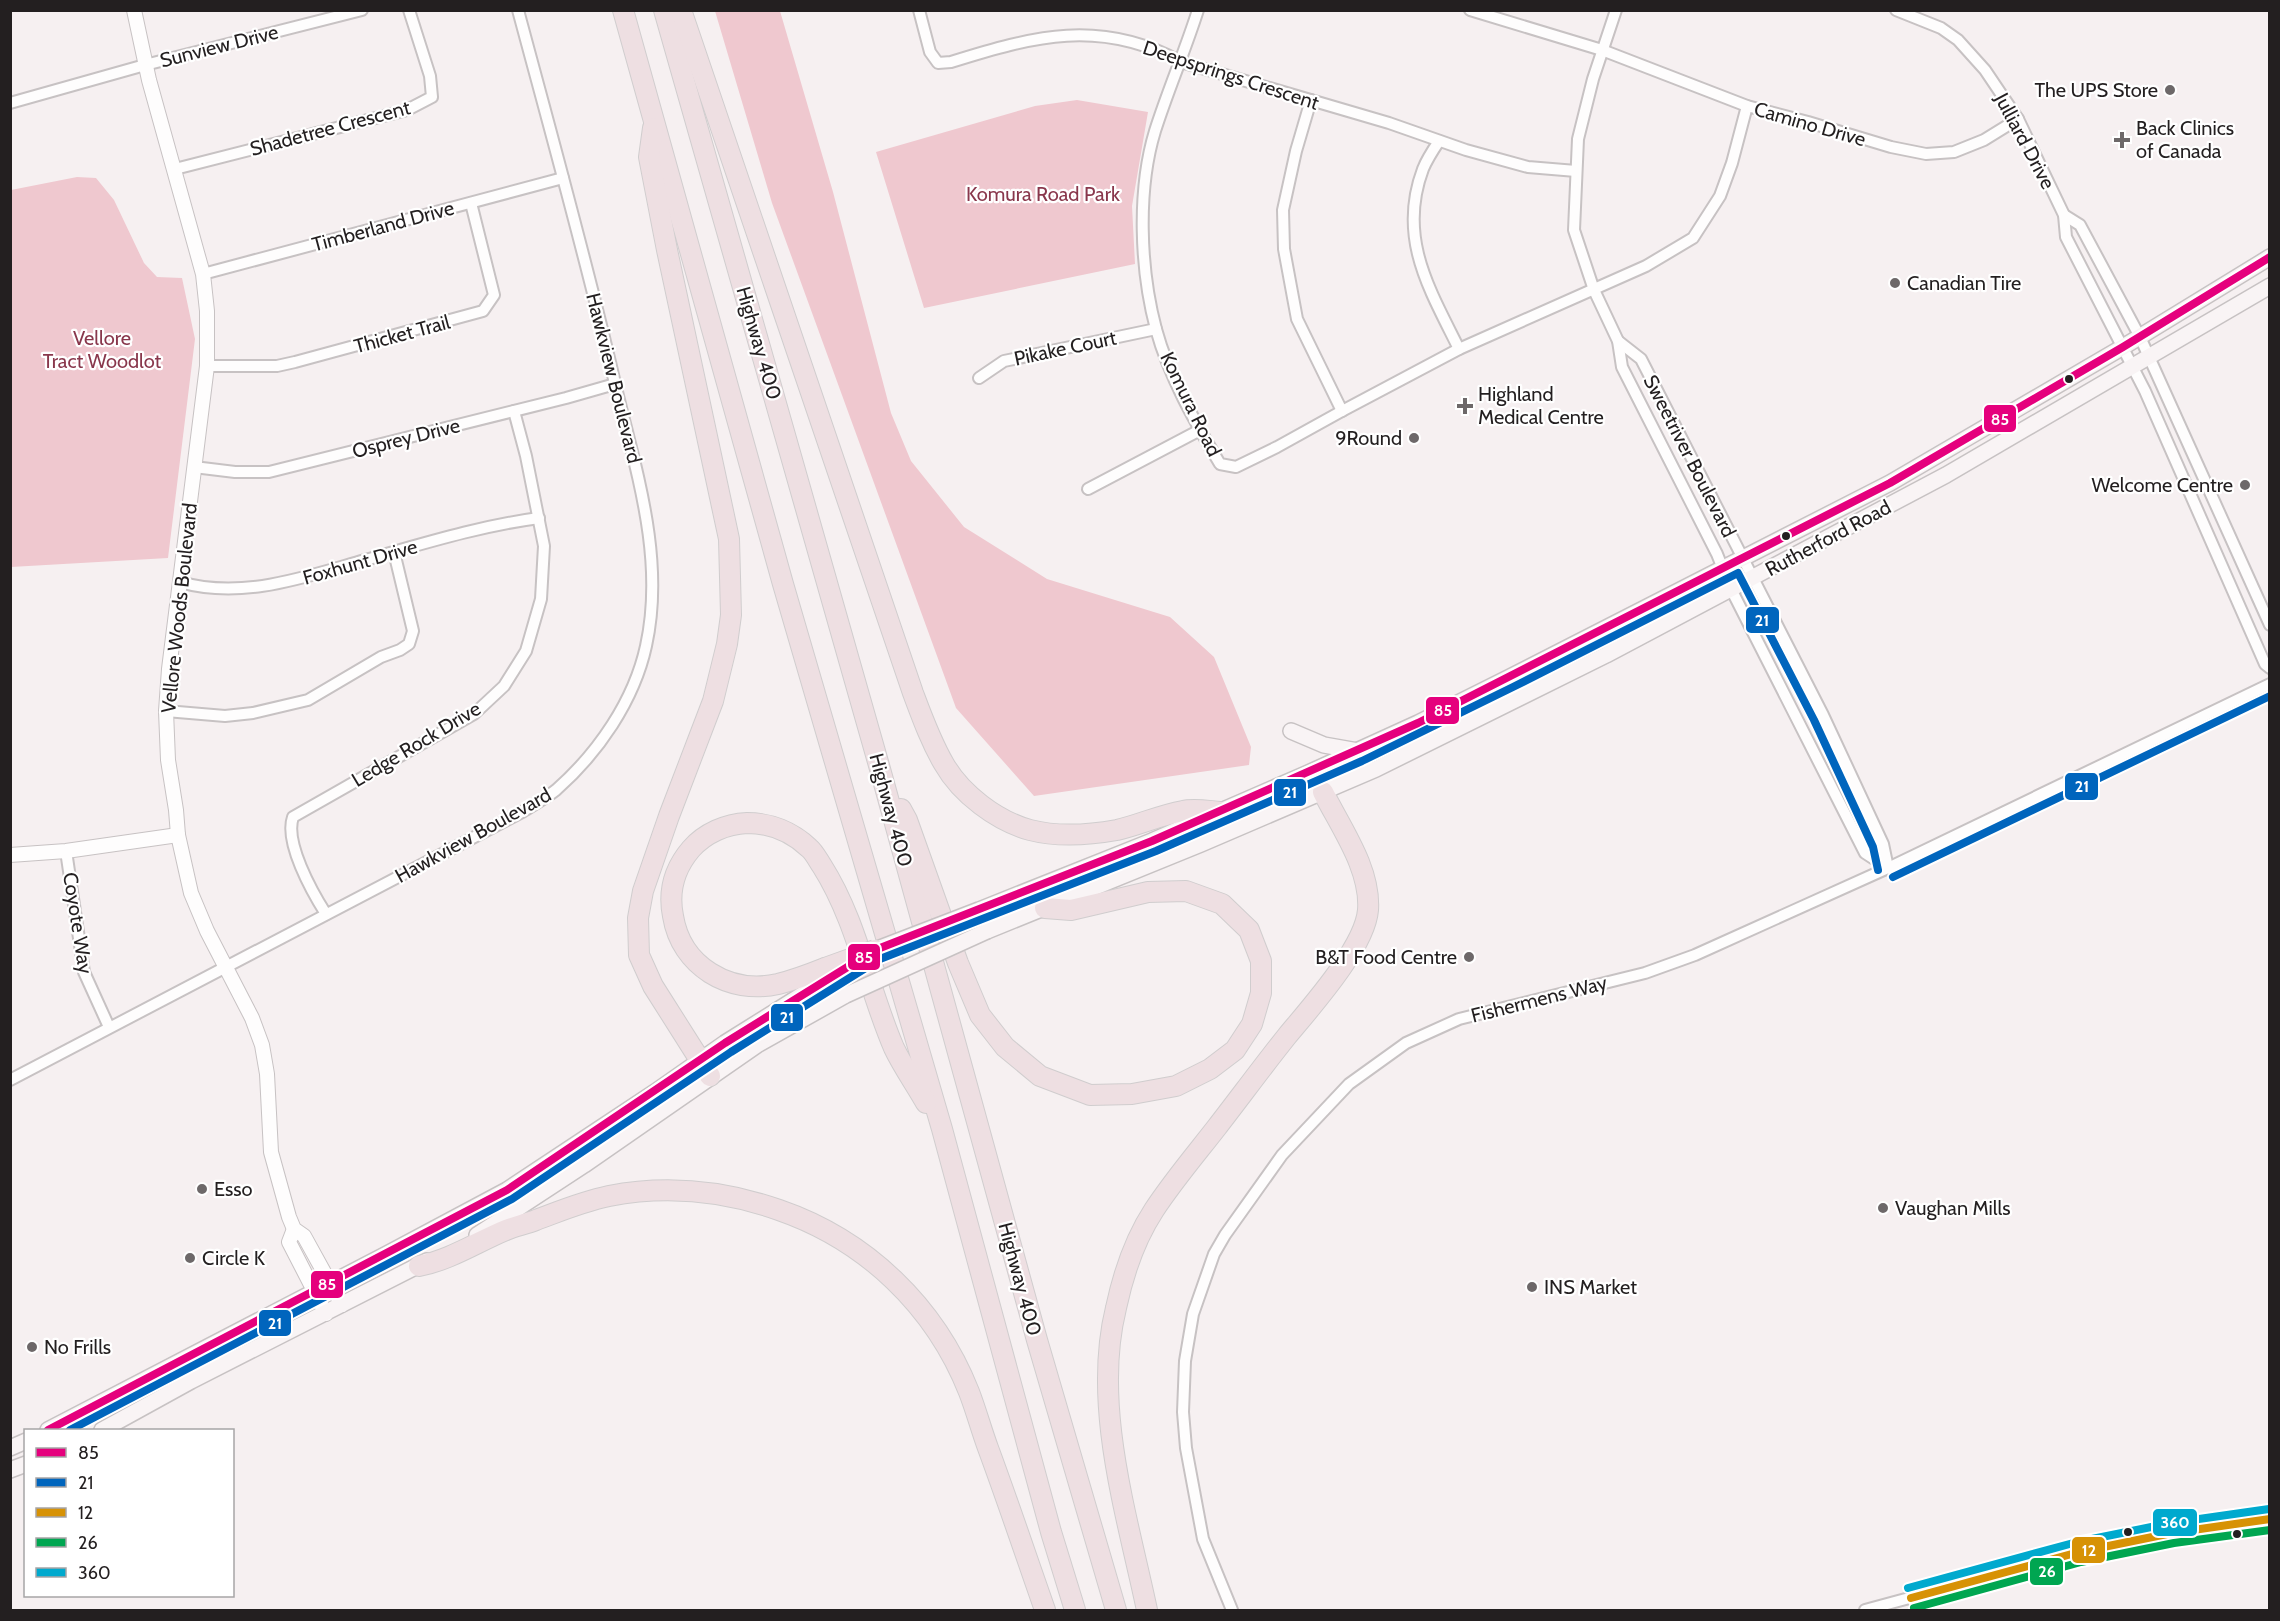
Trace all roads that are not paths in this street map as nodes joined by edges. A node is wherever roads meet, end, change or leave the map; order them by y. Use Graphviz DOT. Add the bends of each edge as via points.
graph roads {
  1 [pos="134,10"];
  2 [pos="363,10"];
  3 [pos="409,10"];
  4 [pos="518,10"];
  5 [pos="623,10"];
  6 [pos="664,10"];
  7 [pos="681,10"];
  8 [pos="919,10"];
  9 [pos="1198,10"];
  10 [pos="1470,10"];
  11 [pos="1616,10"];
  12 [pos="1896,10"];
  13 [pos="1602,50"];
  14 [pos="1181,62"];
  15 [pos="146,65"];
  16 [pos="1311,100"];
  17 [pos="10,103"];
  18 [pos="1747,106"];
  19 [pos="654,117"];
  20 [pos="2018,119"];
  21 [pos="1438,141"];
  22 [pos="175,169"];
  23 [pos="1576,171"];
  24 [pos="563,178"];
  25 [pos="471,203"];
  26 [pos="2064,215"];
  27 [pos="2270,257"];
  28 [pos="203,274"];
  29 [pos="2266,287"];
  30 [pos="1594,290"];
  31 [pos="1156,329"];
  32 [pos="2140,337"];
  33 [pos="1618,341"];
  34 [pos="2123,347"];
  35 [pos="1459,349"];
  36 [pos="2149,357"];
  37 [pos="207,366"];
  38 [pos="2132,366"];
  39 [pos="979,378"];
  40 [pos="615,384"];
  41 [pos="514,411"];
  42 [pos="1342,411"];
  43 [pos="1200,430"];
  44 [pos="194,466"];
  45 [pos="1088,489"];
  46 [pos="539,519"];
  47 [pos="394,552"];
  48 [pos="1743,559"];
  49 [pos="1723,569"];
  50 [pos="1753,578"];
  51 [pos="180,582"];
  52 [pos="1731,590"];
  53 [pos="2270,625"];
  54 [pos="2270,668"];
  55 [pos="2270,684"];
  56 [pos="166,711"];
  57 [pos="1291,731"];
  58 [pos="1358,751"];
  59 [pos="880,769"];
  60 [pos="1306,774"];
  61 [pos="1323,792"];
  62 [pos="1220,812"];
  63 [pos="178,835"];
  64 [pos="66,851"];
  65 [pos="10,855"];
  66 [pos="1888,868"];
  67 [pos="1045,908"];
  68 [pos="326,914"];
  69 [pos="875,950"];
  70 [pos="226,968"];
  71 [pos="829,972"];
  72 [pos="110,1027"];
  73 [pos="705,1068"];
  74 [pos="10,1080"];
  75 [pos="942,1130"];
  76 [pos="294,1229"];
  77 [pos="418,1266"];
  78 [pos="330,1284"];
  79 [pos="314,1292"];
  80 [pos="342,1305"];
  81 [pos="326,1314"];
  82 [pos="52,1429"];
  83 [pos="106,1429"];
  84 [pos="24,1442"];
  85 [pos="10,1448"];
  86 [pos="2270,1519"];
  87 [pos="1911,1598"];
  88 [pos="1045,1611"];
  89 [pos="1075,1611"];
  90 [pos="1116,1611"];
  91 [pos="1147,1611"];
  92 [pos="1232,1611"];
  93 [pos="1864,1611"];
  94 [pos="1910,1611"];
  95 [pos="1920,1611"];
  1 -- 15 [label="street, Vellore Woods Boulevard"];
  2 -- 15 [label="street, Sunview Drive"];
  3 -- 22 [label="street, Shadetree Crescent" via="430,76 432,97 407,110"];
  4 -- 24 [label="street, Hawkview Boulevard"];
  5 -- 19 [label="highway, Highway 400"];
  6 -- 59 [label="highway, Highway 400"];
  7 -- 62 [label="highway" via="913,693 945,767 979,803 1030,830 1090,833 1118,830 1185,810"];
  8 -- 14 [label="street, Deepsprings Crescent" via="930,52 938,63 1065,34 1108,36"];
  9 -- 14 [label="street, Komura Road"];
  10 -- 13 [label="street, Camino Drive"];
  11 -- 13 [label="street, Sweetriver Boulevard"];
  12 -- 20 [label="street, Julliard Drive" via="1941,28 1958,40 1985,70"];
  13 -- 18 [label="street, Camino Drive"];
  13 -- 23 [label="street, Sweetriver Boulevard" via="1578,139"];
  14 -- 16 [label="street, Deepsprings Crescent"];
  14 -- 31 [label="street, Komura Road" via="1155,132 1145,184 1144,246"];
  15 -- 17 [label="street, Sunview Drive"];
  15 -- 22 [label="street, Vellore Woods Boulevard"];
  16 -- 21 [label="street, Deepsprings Crescent"];
  16 -- 42 [label="street" via="1283,210 1284,249 1297,319"];
  18 -- 20 [label="street, Camino Drive" via="1926,154 1954,152 1984,140"];
  18 -- 30 [label="street, Komura Road" via="1720,196 1693,238"];
  19 -- 73 [label="highway" via="649,157 729,539 731,615 713,701 642,891 639,955 653,986"];
  19 -- 75 [label="highway, Highway 400" via="783,584"];
  20 -- 26 [label="street, Julliard Drive"];
  21 -- 23 [label="street, Deepsprings Crescent" via="1528,166"];
  21 -- 35 [label="street" via="1423,169 1413,230 1418,261"];
  22 -- 28 [label="street, Vellore Woods Boulevard"];
  23 -- 30 [label="street, Sweetriver Boulevard" via="1574,230"];
  24 -- 25 [label="street, Timberland Drive"];
  24 -- 40 [label="street, Hawkview Boulevard"];
  25 -- 28 [label="street, Timberland Drive"];
  25 -- 37 [label="street, Thicket Trail" via="494,295 483,312 277,366"];
  26 -- 32 [label="street, Julliard Drive" via="2080,225"];
  26 -- 34 [label="street, Julliard Drive" via="2066,237"];
  27 -- 32 [label="main road, Rutherford Road"];
  28 -- 37 [label="street, Vellore Woods Boulevard"];
  29 -- 36 [label="main road, Rutherford Road"];
  30 -- 33 [label="street, Sweetriver Boulevard"];
  30 -- 35 [label="street, Komura Road"];
  31 -- 39 [label="street, Pikake Court" via="1004,361"];
  31 -- 43 [label="street, Komura Road"];
  32 -- 34 [label="main road, Rutherford Road"];
  32 -- 36 [label="street, Julliard Drive"];
  33 -- 48 [label="street, Sweetriver Boulevard" via="1641,359"];
  33 -- 49 [label="street, Sweetriver Boulevard" via="1622,367"];
  34 -- 38 [label="street, Julliard Drive"];
  34 -- 48 [label="main road, Rutherford Road" via="1890,483"];
  35 -- 42 [label="street, Komura Road"];
  36 -- 38 [label="main road, Rutherford Road"];
  36 -- 53 [label="street, Julliard Drive"];
  37 -- 44 [label="street, Vellore Woods Boulevard"];
  38 -- 50 [label="main road, Rutherford Road" via="1946,475"];
  38 -- 54 [label="street, Julliard Drive"];
  40 -- 41 [label="street, Osprey Drive"];
  40 -- 68 [label="street, Hawkview Boulevard" via="631,442 654,592 646,646 627,697 597,747 554,792"];
  41 -- 44 [label="street, Osprey Drive" via="269,472"];
  41 -- 46 [label="street, Ledge Rock Drive"];
  42 -- 43 [label="street, Komura Road" via="1236,467 1220,465"];
  43 -- 45 [label="street"];
  44 -- 51 [label="street, Vellore Woods Boulevard"];
  46 -- 47 [label="street, Foxhunt Drive" via="489,526"];
  46 -- 68 [label="street, Ledge Rock Drive" via="544,546 541,599 526,651 504,686 474,714 293,817 289,827 296,851"];
  47 -- 51 [label="street, Foxhunt Drive" via="262,587 194,586"];
  47 -- 56 [label="street" via="412,631 409,644 308,700 225,716"];
  48 -- 49 [label="main road, Rutherford Road"];
  48 -- 50 [label="street, Sweetriver Boulevard"];
  49 -- 52 [label="street, Sweetriver Boulevard"];
  49 -- 58 [label="main road, Rutherford Road"];
  50 -- 52 [label="main road, Rutherford Road"];
  50 -- 66 [label="street, Sweetriver Boulevard" via="1823,715 1883,844"];
  51 -- 56 [label="street, Vellore Woods Boulevard"];
  52 -- 61 [label="main road, Rutherford Road"];
  52 -- 66 [label="street, Sweetriver Boulevard" via="1865,853"];
  55 -- 66 [label="street, Fishermens Way"];
  56 -- 63 [label="street, Vellore Woods Boulevard"];
  57 -- 58 [label="main road" via="1324,745"];
  58 -- 60 [label="main road, Rutherford Road"];
  59 -- 67 [label="highway" via="907,820 980,1015 1005,1047 1040,1076 1090,1095 1132,1095 1176,1086 1210,1069 1235,1050 1252,1024 1261,993 1261,961 1249,930 1222,904 1186,891 1158,891 1071,910"];
  59 -- 90 [label="highway, Highway 400"];
  60 -- 61 [label="main road"];
  60 -- 62 [label="main road, Rutherford Road"];
  61 -- 67 [label="main road, Rutherford Road"];
  61 -- 91 [label="highway" via="1366,884 1365,925 1343,964 1153,1212 1133,1251 1115,1309 1108,1363 1110,1422"];
  62 -- 69 [label="main road, Rutherford Road, bridge"];
  63 -- 64 [label="street"];
  63 -- 70 [label="street, Vellore Woods Boulevard" via="197,910"];
  64 -- 65 [label="street"];
  64 -- 72 [label="street, Coyote Way" via="84,972"];
  66 -- 92 [label="street, Fishermens Way" via="1695,955 1645,973 1460,1019 1406,1043 1349,1084 1282,1155 1214,1254 1193,1314 1185,1361 1183,1412 1193,1487 1203,1539"];
  67 -- 73 [label="main road, Rutherford Road, bridge" via="846,995 757,1045"];
  68 -- 70 [label="street, Hawkview Boulevard"];
  69 -- 71 [label="highway, bridge"];
  70 -- 72 [label="street, Hawkview Boulevard"];
  70 -- 76 [label="street, Vellore Woods Boulevard" via="262,1045 271,1152"];
  71 -- 73 [label="main road, Rutherford Road" via="725,1042"];
  71 -- 75 [label="highway" via="748,986 730,982 697,965 675,930 671,907 671,887 680,862 696,843 715,830 740,823 761,823 782,829 810,848 837,894 895,1048"];
  72 -- 74 [label="street, Hawkview Boulevard"];
  73 -- 77 [label="main road, Rutherford Road" via="584,1165 482,1232"];
  73 -- 78 [label="main road, Rutherford Road" via="507,1190"];
  75 -- 89 [label="highway, Highway 400"];
  76 -- 78 [label="street, Vellore Woods Boulevard" via="304,1236"];
  76 -- 79 [label="street, Vellore Woods Boulevard" via="290,1242"];
  77 -- 80 [label="main road, Rutherford Road"];
  77 -- 88 [label="highway" via="575,1204 612,1196 673,1191 719,1193 758,1202 845,1240 880,1266 909,1295 947,1347 968,1391"];
  78 -- 79 [label="main road, Rutherford Road"];
  78 -- 80 [label="street, Vellore Woods Boulevard"];
  79 -- 81 [label="street, Vellore Woods Boulevard"];
  79 -- 82 [label="main road, Rutherford Road"];
  80 -- 81 [label="main road, Rutherford Road"];
  81 -- 83 [label="main road, Rutherford Road"];
  84 -- 85 [label="main road"];
  86 -- 87 [label="street" via="2079,1552"];
  87 -- 93 [label="street"];
  87 -- 94 [label="street"];
  87 -- 95 [label="street"];
}
